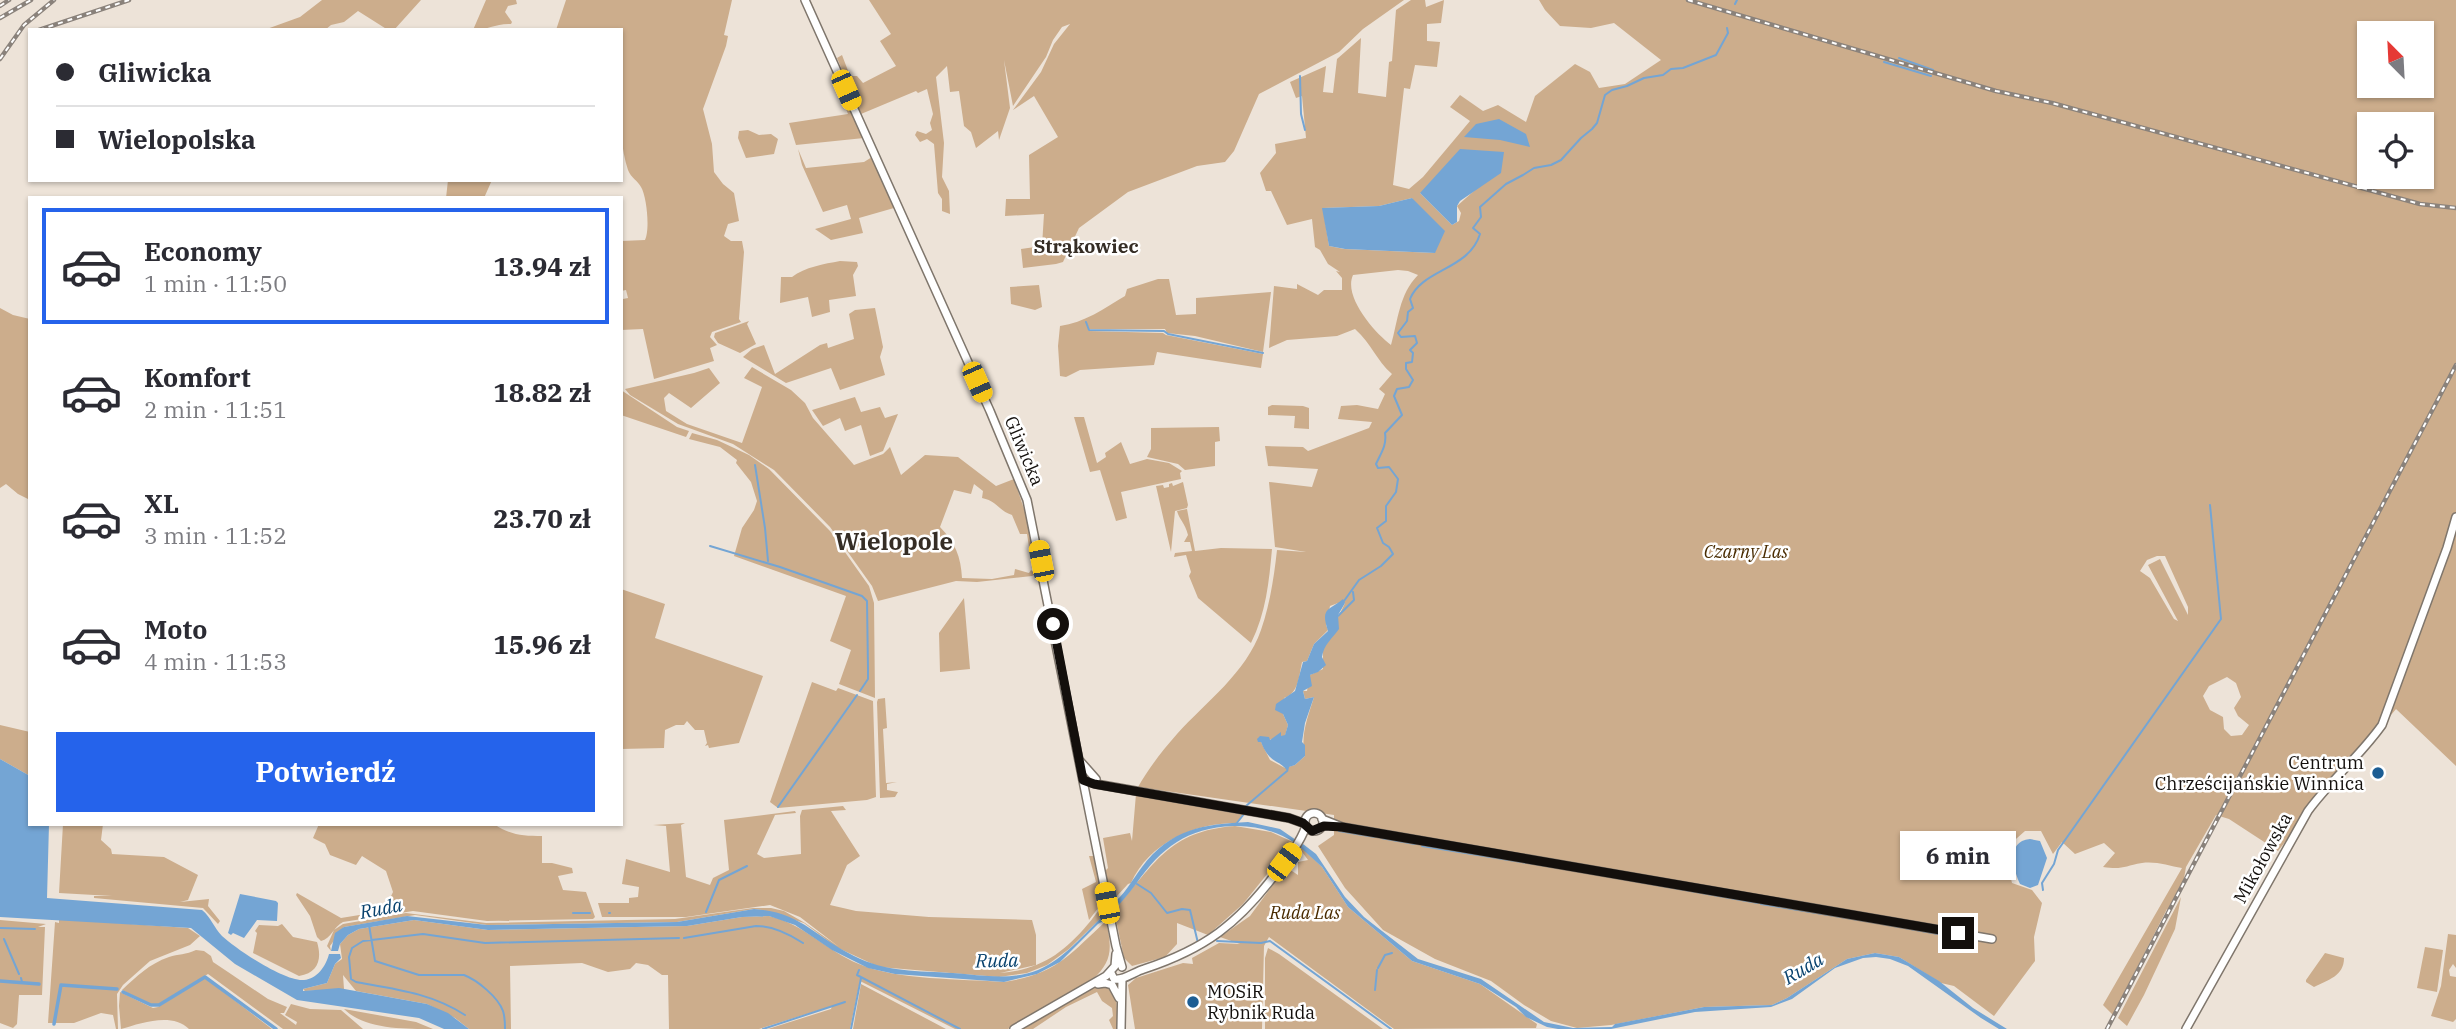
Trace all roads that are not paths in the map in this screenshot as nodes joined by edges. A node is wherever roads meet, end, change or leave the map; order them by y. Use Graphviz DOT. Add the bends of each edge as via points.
graph roads {
  1 [pos="806,0"];
  2 [pos="2456,517"];
  3 [pos="1079,760"];
  4 [pos="1083,780"];
  5 [pos="1095,781"];
  6 [pos="1086,791"];
  7 [pos="1308,816"];
  8 [pos="1289,818"];
  9 [pos="1322,819"];
  10 [pos="1306,825"];
  11 [pos="1342,827"];
  12 [pos="1317,830"];
  13 [pos="1301,839"];
  14 [pos="1992,939"];
  15 [pos="1116,946"];
  16 [pos="1116,955"];
  17 [pos="1141,970"];
  18 [pos="1118,974"];
  19 [pos="1091,985"];
  20 [pos="1121,1002"];
  21 [pos="1014,1029"];
  22 [pos="1121,1029"];
  23 [pos="2186,1029"];
  1 -- 3 [label="main road, Gliwicka" via="1023,489"];
  2 -- 23 [label="main road, Mikołowska" via="2382,724 2308,811"];
  3 -- 4 [label="main road, Gliwicka"];
  3 -- 5 [label="main road"];
  4 -- 5 [label="main road"];
  4 -- 6 [label="main road, Gliwicka"];
  5 -- 6 [label="main road"];
  5 -- 8 [label="main road"];
  6 -- 15 [label="main road, Gliwicka"];
  7 -- 8 [label="main road"];
  7 -- 9 [label="main road" via="1316,814"];
  7 -- 10 [label="main road"];
  8 -- 10 [label="main road"];
  9 -- 11 [label="main road"];
  9 -- 12 [label="main road"];
  10 -- 12 [label="main road"];
  10 -- 13 [label="main road"];
  11 -- 12 [label="main road"];
  11 -- 14 [label="main road"];
  12 -- 13 [label="main road"];
  13 -- 17 [label="main road" via="1255,901 1226,929 1184,955"];
  15 -- 16 [label="main road, Gliwicka"];
  15 -- 18 [label="main road, Gliwicka"];
  16 -- 18 [label="main road, Gliwicka"];
  16 -- 19 [label="main road"];
  17 -- 18 [label="main road"];
  17 -- 20 [label="main road" via="1126,982"];
  18 -- 19 [label="main road"];
  18 -- 20 [label="main road, Gliwicka"];
  19 -- 20 [label="main road" via="1110,984"];
  19 -- 21 [label="main road"];
  20 -- 22 [label="main road, Gliwicka"];
}
